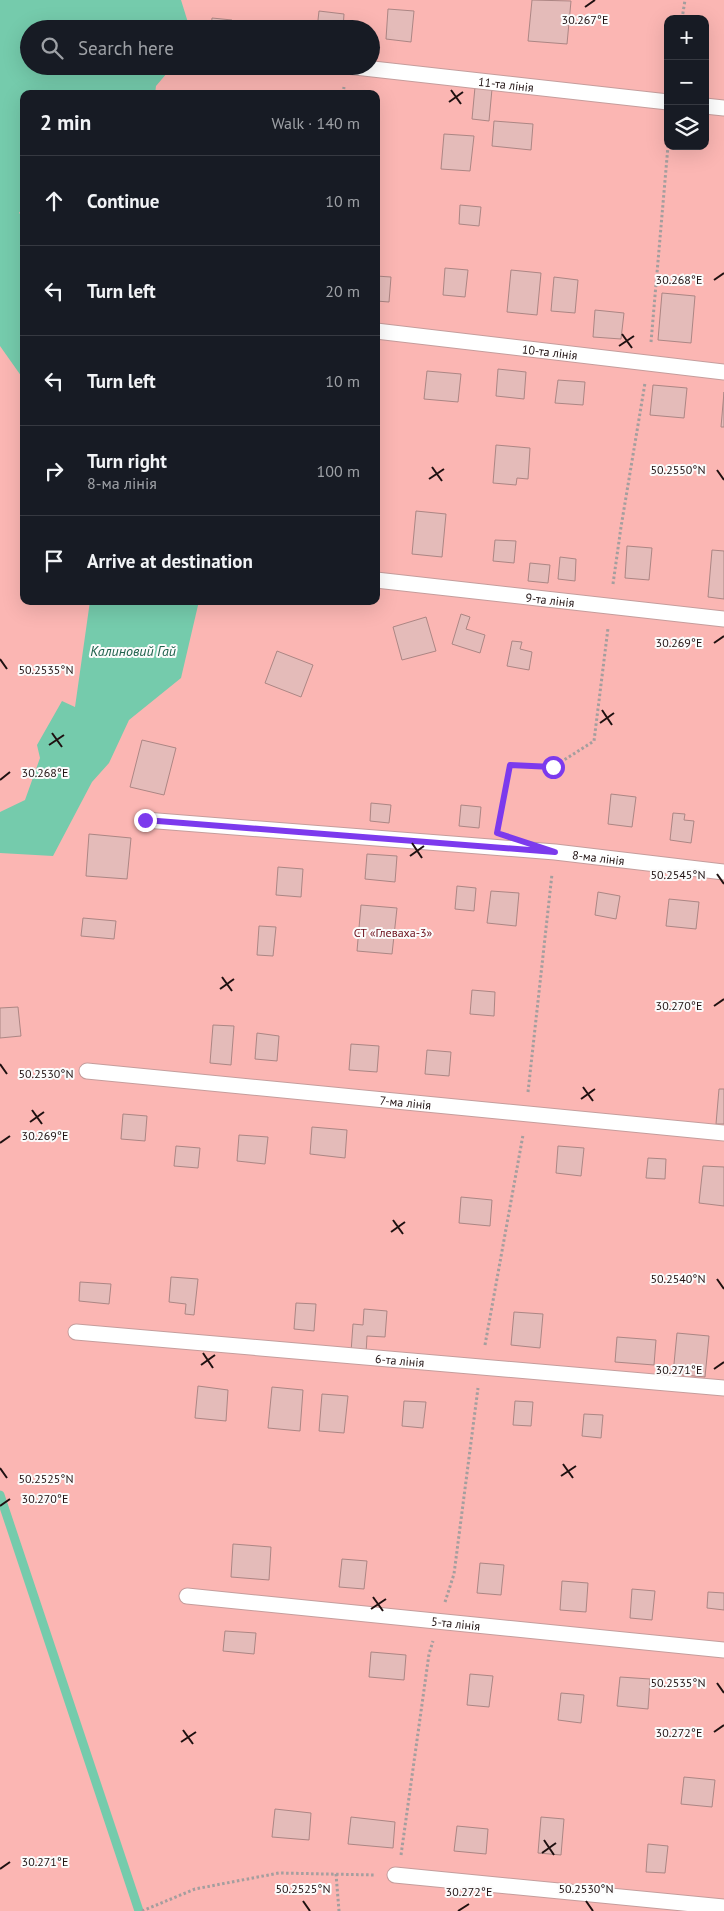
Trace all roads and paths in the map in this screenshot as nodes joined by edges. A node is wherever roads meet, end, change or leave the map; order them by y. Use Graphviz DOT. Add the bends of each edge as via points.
graph roads {
  1 [pos="685,0"];
  2 [pos="683,15"];
  3 [pos="380,70"];
  4 [pos="664,102"];
  5 [pos="709,106"];
  6 [pos="724,108"];
  7 [pos="668,150"];
  8 [pos="380,332"];
  9 [pos="648,365"];
  10 [pos="724,372"];
  11 [pos="380,580"];
  12 [pos="611,606"];
  13 [pos="724,619"];
  14 [pos="145,820"];
  15 [pos="497,833"];
  16 [pos="555,852"];
  17 [pos="724,872"];
  18 [pos="87,1071"];
  19 [pos="526,1113"];
  20 [pos="724,1133"];
  21 [pos="76,1332"];
  22 [pos="481,1367"];
  23 [pos="724,1388"];
  24 [pos="187,1596"];
  25 [pos="439,1621"];
  26 [pos="724,1650"];
  27 [pos="336,1874"];
  28 [pos="395,1875"];
  29 [pos="724,1907"];
  30 [pos="142,1911"];
  31 [pos="339,1911"];
  1 -- 2 [label="path"];
  3 -- 4 [label="lane, 11-та лінія"];
  5 -- 6 [label="lane"];
  7 -- 9 [label="path"];
  8 -- 9 [label="lane, 10-та лінія"];
  9 -- 10 [label="lane, 10-та лінія"];
  9 -- 12 [label="path"];
  11 -- 12 [label="lane, 9-та лінія"];
  12 -- 13 [label="lane, 9-та лінія"];
  12 -- 15 [label="path" via="594,741 553,767 510,765"];
  14 -- 16 [label="lane, 8-ма лінія"];
  16 -- 17 [label="lane, 8-ма лінія"];
  16 -- 19 [label="path"];
  18 -- 19 [label="lane, 7-ма лінія"];
  19 -- 20 [label="lane, 7-ма лінія"];
  19 -- 22 [label="path" via="522,1153"];
  21 -- 22 [label="lane, 6-та лінія"];
  22 -- 23 [label="lane, 6-та лінія"];
  22 -- 25 [label="path" via="454,1574"];
  24 -- 25 [label="lane, 5-та лінія"];
  25 -- 26 [label="lane, 5-та лінія"];
  25 -- 28 [label="path" via="429,1654 401,1855"];
  27 -- 28 [label="path"];
  27 -- 30 [label="path" via="279,1873 195,1889"];
  27 -- 31 [label="path"];
  28 -- 29 [label="lane"];
}
